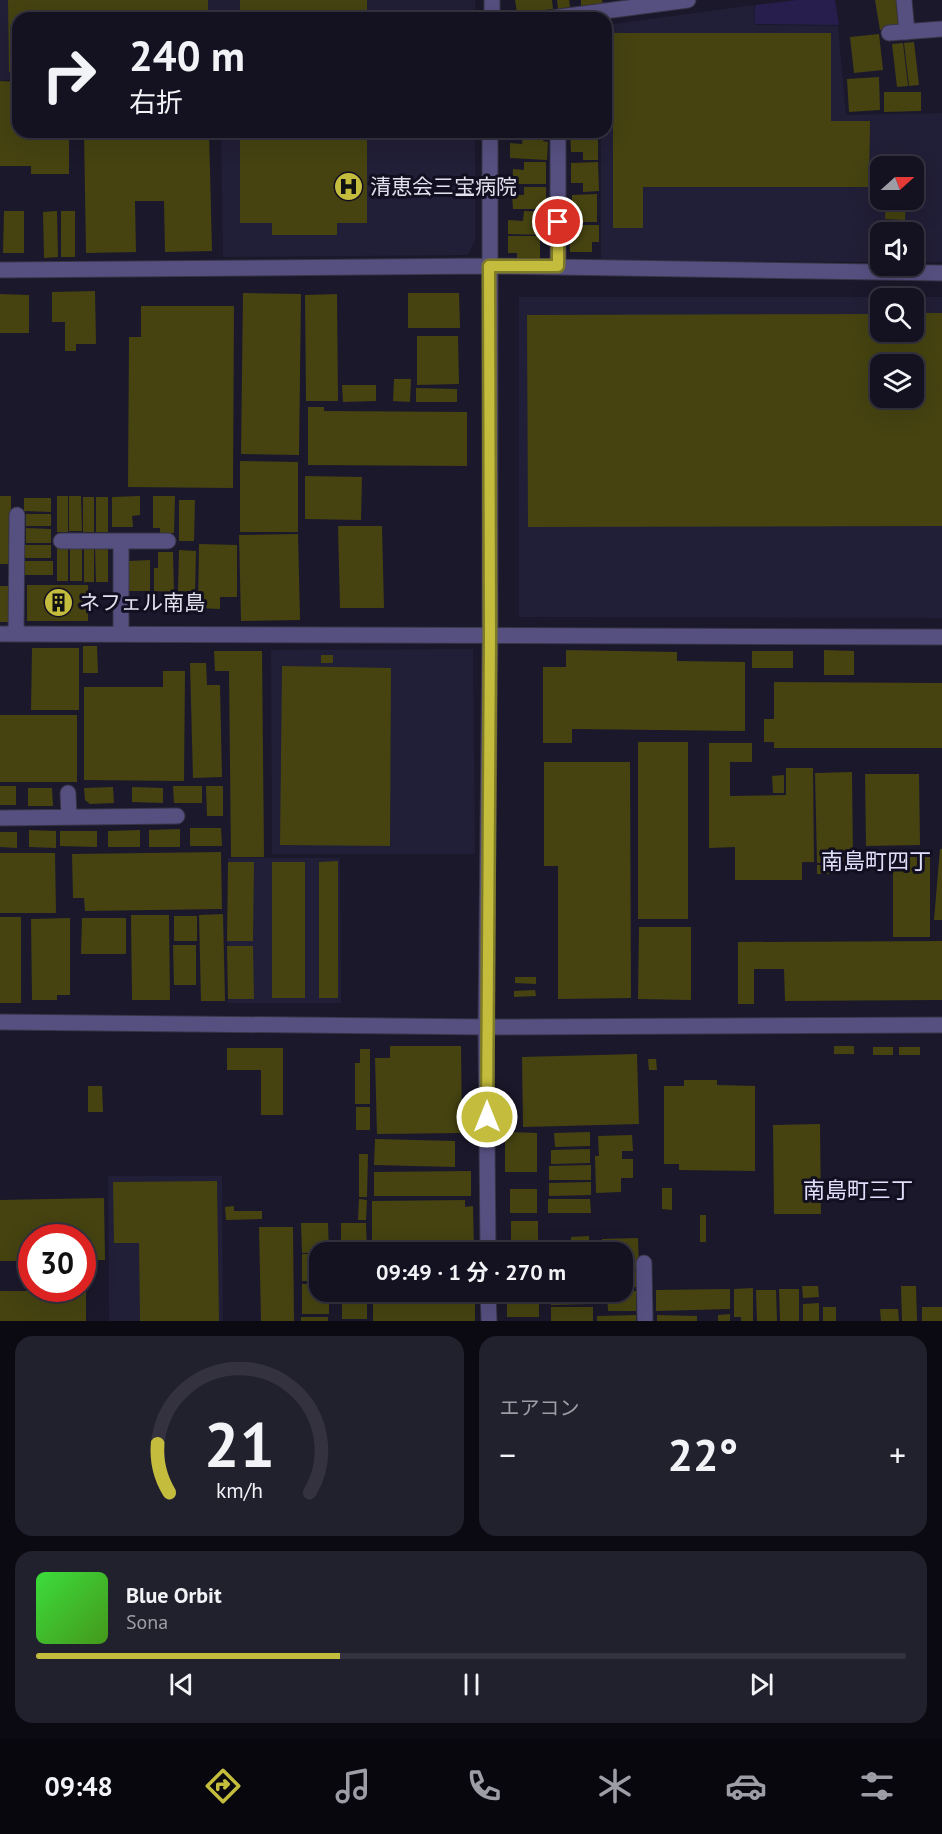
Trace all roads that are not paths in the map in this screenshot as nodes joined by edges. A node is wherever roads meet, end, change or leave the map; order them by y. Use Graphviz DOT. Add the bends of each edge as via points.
graph roads {
  1 [pos="688,0"];
  2 [pos="904,0"];
  3 [pos="601,12"];
  4 [pos="942,29"];
  5 [pos="907,32"];
  6 [pos="889,33"];
  7 [pos="490,138"];
  8 [pos="558,138"];
  9 [pos="489,266"];
  10 [pos="558,266"];
  11 [pos="0,270"];
  12 [pos="942,273"];
  13 [pos="18,515"];
  14 [pos="61,541"];
  15 [pos="168,541"];
  16 [pos="121,542"];
  17 [pos="490,633"];
  18 [pos="0,634"];
  19 [pos="16,634"];
  20 [pos="121,634"];
  21 [pos="942,637"];
  22 [pos="68,793"];
  23 [pos="177,816"];
  24 [pos="69,817"];
  25 [pos="0,818"];
  26 [pos="0,1023"];
  27 [pos="942,1025"];
  28 [pos="486,1027"];
  29 [pos="488,1242"];
  30 [pos="644,1263"];
  31 [pos="488,1302"];
  32 [pos="489,1321"];
  33 [pos="645,1321"];
  1 -- 3 [label="street"];
  2 -- 5 [label="street"];
  4 -- 5 [label="street"];
  5 -- 6 [label="street"];
  7 -- 9 [label="street"];
  8 -- 10 [label="street"];
  9 -- 10 [label="street"];
  9 -- 11 [label="street"];
  9 -- 17 [label="street"];
  10 -- 12 [label="street"];
  13 -- 19 [label="street"];
  14 -- 16 [label="street"];
  15 -- 16 [label="street"];
  16 -- 20 [label="street"];
  17 -- 20 [label="street"];
  17 -- 21 [label="street"];
  17 -- 28 [label="street"];
  18 -- 19 [label="street"];
  19 -- 20 [label="street"];
  22 -- 24 [label="street"];
  23 -- 24 [label="street"];
  24 -- 25 [label="street"];
  26 -- 28 [label="street"];
  27 -- 28 [label="street"];
  28 -- 29 [label="street"];
  30 -- 33 [label="street"];
  31 -- 32 [label="street"];
}
